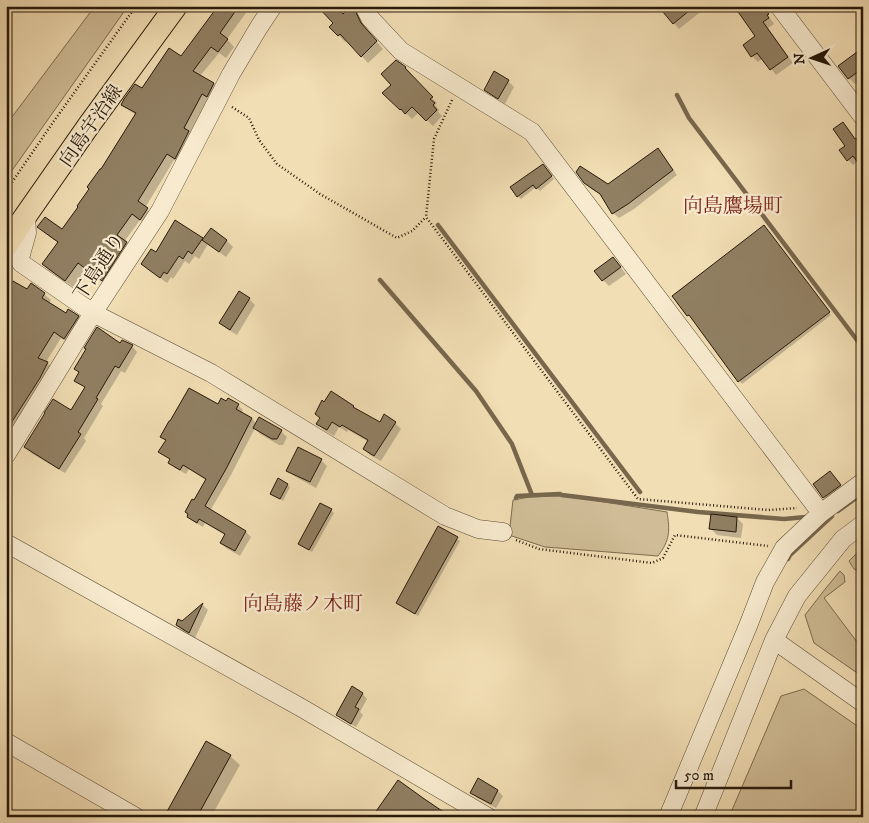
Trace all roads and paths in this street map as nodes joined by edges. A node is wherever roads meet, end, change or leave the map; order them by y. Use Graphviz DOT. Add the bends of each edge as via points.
graph roads {
  1 [pos="136,6"];
  2 [pos="176,6"];
  3 [pos="273,6"];
  4 [pos="364,6"];
  5 [pos="779,6"];
  6 [pos="458,87"];
  7 [pos="218,97"];
  8 [pos="863,117"];
  9 [pos="6,191"];
  10 [pos="26,215"];
  11 [pos="426,217"];
  12 [pos="6,246"];
  13 [pos="93,313"];
  14 [pos="6,454"];
  15 [pos="863,482"];
  16 [pos="818,510"];
  17 [pos="863,524"];
  18 [pos="503,532"];
  19 [pos="6,543"];
  20 [pos="784,548"];
  21 [pos="774,640"];
  22 [pos="863,703"];
  23 [pos="6,742"];
  24 [pos="136,817"];
  25 [pos="488,817"];
  26 [pos="668,817"];
  27 [pos="703,817"];
  1 -- 9 [label="path"];
  2 -- 10 [label="main road, 向島宇治線"];
  3 -- 7 [label="street, 下島通り"];
  4 -- 6 [label="street" via="370,18 400,51"];
  5 -- 8 [label="street"];
  6 -- 11 [label="path" via="434,139"];
  6 -- 16 [label="street" via="532,132"];
  7 -- 11 [label="path" via="249,118 259,140 277,164 358,217 397,238 412,231"];
  7 -- 13 [label="street, 下島通り" via="160,211"];
  10 -- 12 [label="main road, 向島宇治線"];
  10 -- 13 [label="street" via="27,234 21,263"];
  11 -- 16 [label="path" via="638,499 768,510"];
  13 -- 14 [label="street, 下島通り"];
  13 -- 18 [label="street" via="211,373 445,516 478,529"];
  15 -- 16 [label="street"];
  16 -- 20 [label="street"];
  17 -- 21 [label="street" via="843,539 796,596"];
  18 -- 20 [label="path" via="539,549 652,562 662,558 675,536"];
  19 -- 25 [label="street" via="300,707"];
  20 -- 26 [label="street" via="765,582"];
  21 -- 22 [label="street"];
  21 -- 27 [label="street"];
  23 -- 24 [label="street"];
}
